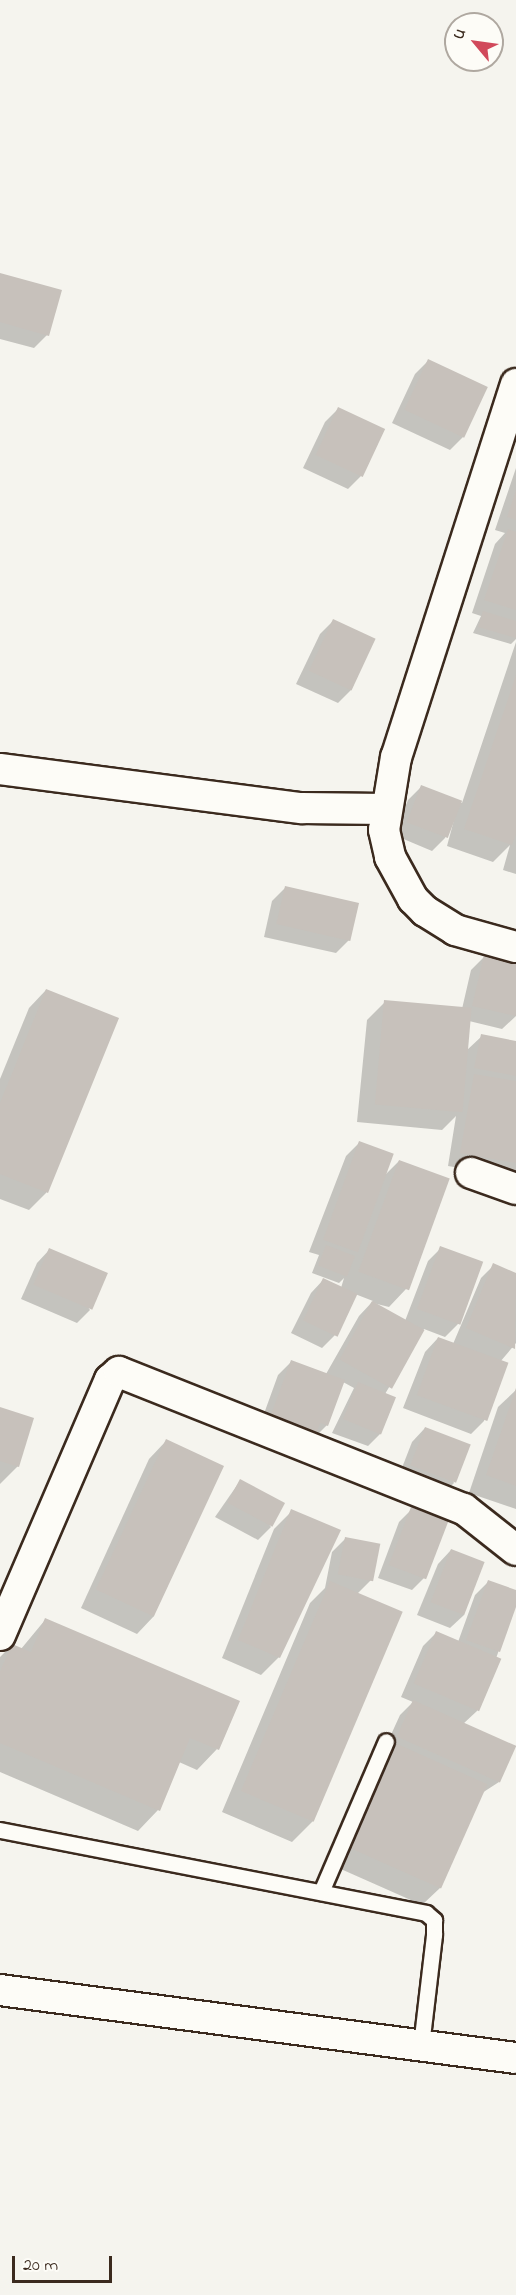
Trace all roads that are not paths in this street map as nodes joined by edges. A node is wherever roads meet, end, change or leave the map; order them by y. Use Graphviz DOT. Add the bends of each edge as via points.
graph roads {
  1 [pos="516,384"];
  2 [pos="0,769"];
  3 [pos="385,809"];
  4 [pos="516,947"];
  5 [pos="471,1173"];
  6 [pos="516,1190"];
  7 [pos="516,1550"];
  8 [pos="0,1635"];
  9 [pos="386,1741"];
  10 [pos="0,1830"];
  11 [pos="321,1892"];
  12 [pos="0,1990"];
  13 [pos="423,2037"];
  14 [pos="516,2058"];
  1 -- 3 [label="street" via="396,757"];
  2 -- 3 [label="street" via="302,808"];
  3 -- 4 [label="street" via="390,856 413,899 454,930"];
  5 -- 6 [label="street"];
  7 -- 8 [label="street" via="464,1509 119,1372 105,1390"];
  9 -- 11 [label="lane"];
  10 -- 11 [label="lane"];
  11 -- 13 [label="lane" via="426,1913 434,1920"];
  12 -- 13 [label="street"];
  13 -- 14 [label="street"];
}
